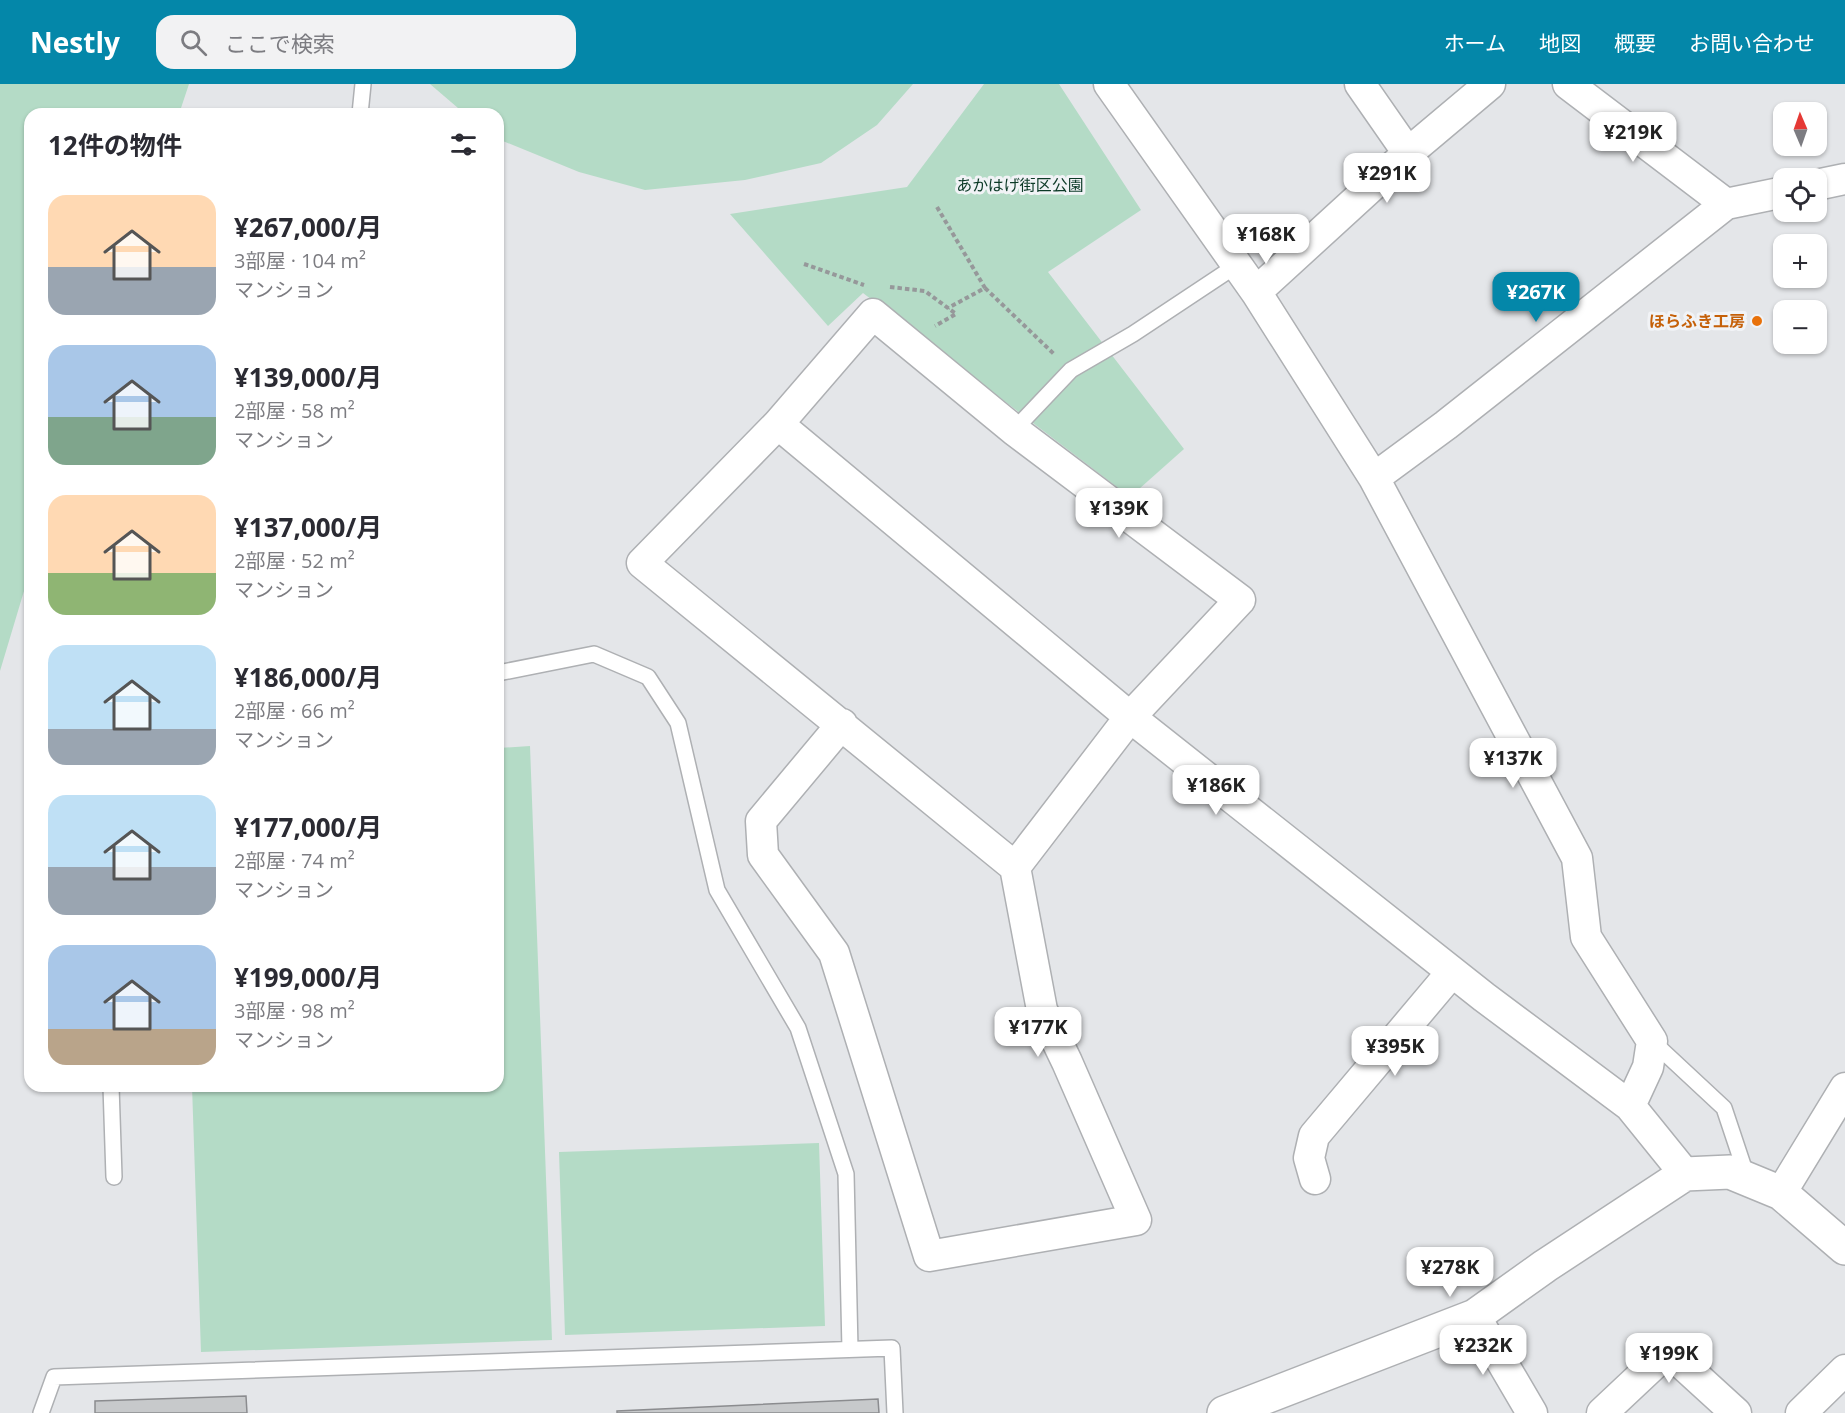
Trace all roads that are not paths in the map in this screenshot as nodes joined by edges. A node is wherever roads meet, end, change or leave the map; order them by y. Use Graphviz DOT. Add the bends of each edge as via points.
graph roads {
  1 [pos="363,84"];
  2 [pos="1109,84"];
  3 [pos="1360,84"];
  4 [pos="1490,84"];
  5 [pos="1568,84"];
  6 [pos="361,108"];
  7 [pos="1407,153"];
  8 [pos="1845,179"];
  9 [pos="1827,183"];
  10 [pos="1773,194"];
  11 [pos="1726,204"];
  12 [pos="1238,265"];
  13 [pos="1256,292"];
  14 [pos="778,424"];
  15 [pos="1014,430"];
  16 [pos="1374,478"];
  17 [pos="504,672"];
  18 [pos="1130,717"];
  19 [pos="842,724"];
  20 [pos="1015,867"];
  21 [pos="1452,972"];
  22 [pos="1652,1041"];
  23 [pos="1845,1088"];
  24 [pos="111,1092"];
  25 [pos="1630,1106"];
  26 [pos="1685,1174"];
  27 [pos="114,1176"];
  28 [pos="1315,1179"];
  29 [pos="1748,1179"];
  30 [pos="1781,1192"];
  31 [pos="1845,1248"];
  32 [pos="1475,1316"];
  33 [pos="850,1349"];
  34 [pos="1845,1370"];
  35 [pos="41,1413"];
  36 [pos="895,1413"];
  37 [pos="1224,1413"];
  38 [pos="1532,1413"];
  39 [pos="1602,1413"];
  40 [pos="1736,1413"];
  41 [pos="1801,1413"];
  1 -- 6 [label="lane"];
  2 -- 12 [label="street"];
  3 -- 7 [label="street"];
  4 -- 7 [label="street"];
  5 -- 11 [label="street"];
  7 -- 13 [label="street"];
  8 -- 9 [label="street"];
  10 -- 11 [label="street"];
  11 -- 16 [label="street"];
  12 -- 13 [label="street"];
  12 -- 15 [label="lane" via="1071,370"];
  13 -- 16 [label="street"];
  14 -- 15 [label="street" via="873,314"];
  14 -- 18 [label="street"];
  14 -- 19 [label="street" via="642,563"];
  15 -- 18 [label="street" via="1240,600"];
  16 -- 22 [label="street" via="1577,858 1586,937"];
  17 -- 33 [label="lane" via="594,654 648,677 678,723 717,890 798,1028 846,1174"];
  18 -- 20 [label="street"];
  18 -- 21 [label="street"];
  19 -- 20 [label="street"];
  19 -- 20 [label="street" via="761,821 763,855 834,953 928,1256 1136,1220 1042,1010"];
  21 -- 25 [label="street"];
  21 -- 28 [label="street" via="1314,1136 1309,1158"];
  22 -- 25 [label="street" via="1648,1067"];
  22 -- 29 [label="lane" via="1724,1108"];
  23 -- 30 [label="street"];
  24 -- 27 [label="lane"];
  25 -- 26 [label="street"];
  26 -- 29 [label="street" via="1730,1172"];
  26 -- 32 [label="street"];
  29 -- 30 [label="street"];
  30 -- 31 [label="street"];
  32 -- 37 [label="street"];
  32 -- 38 [label="street"];
  33 -- 35 [label="lane" via="54,1377"];
  33 -- 36 [label="lane" via="892,1348"];
  34 -- 41 [label="street"];
  39 -- 40 [label="street" via="1668,1351"];
}
